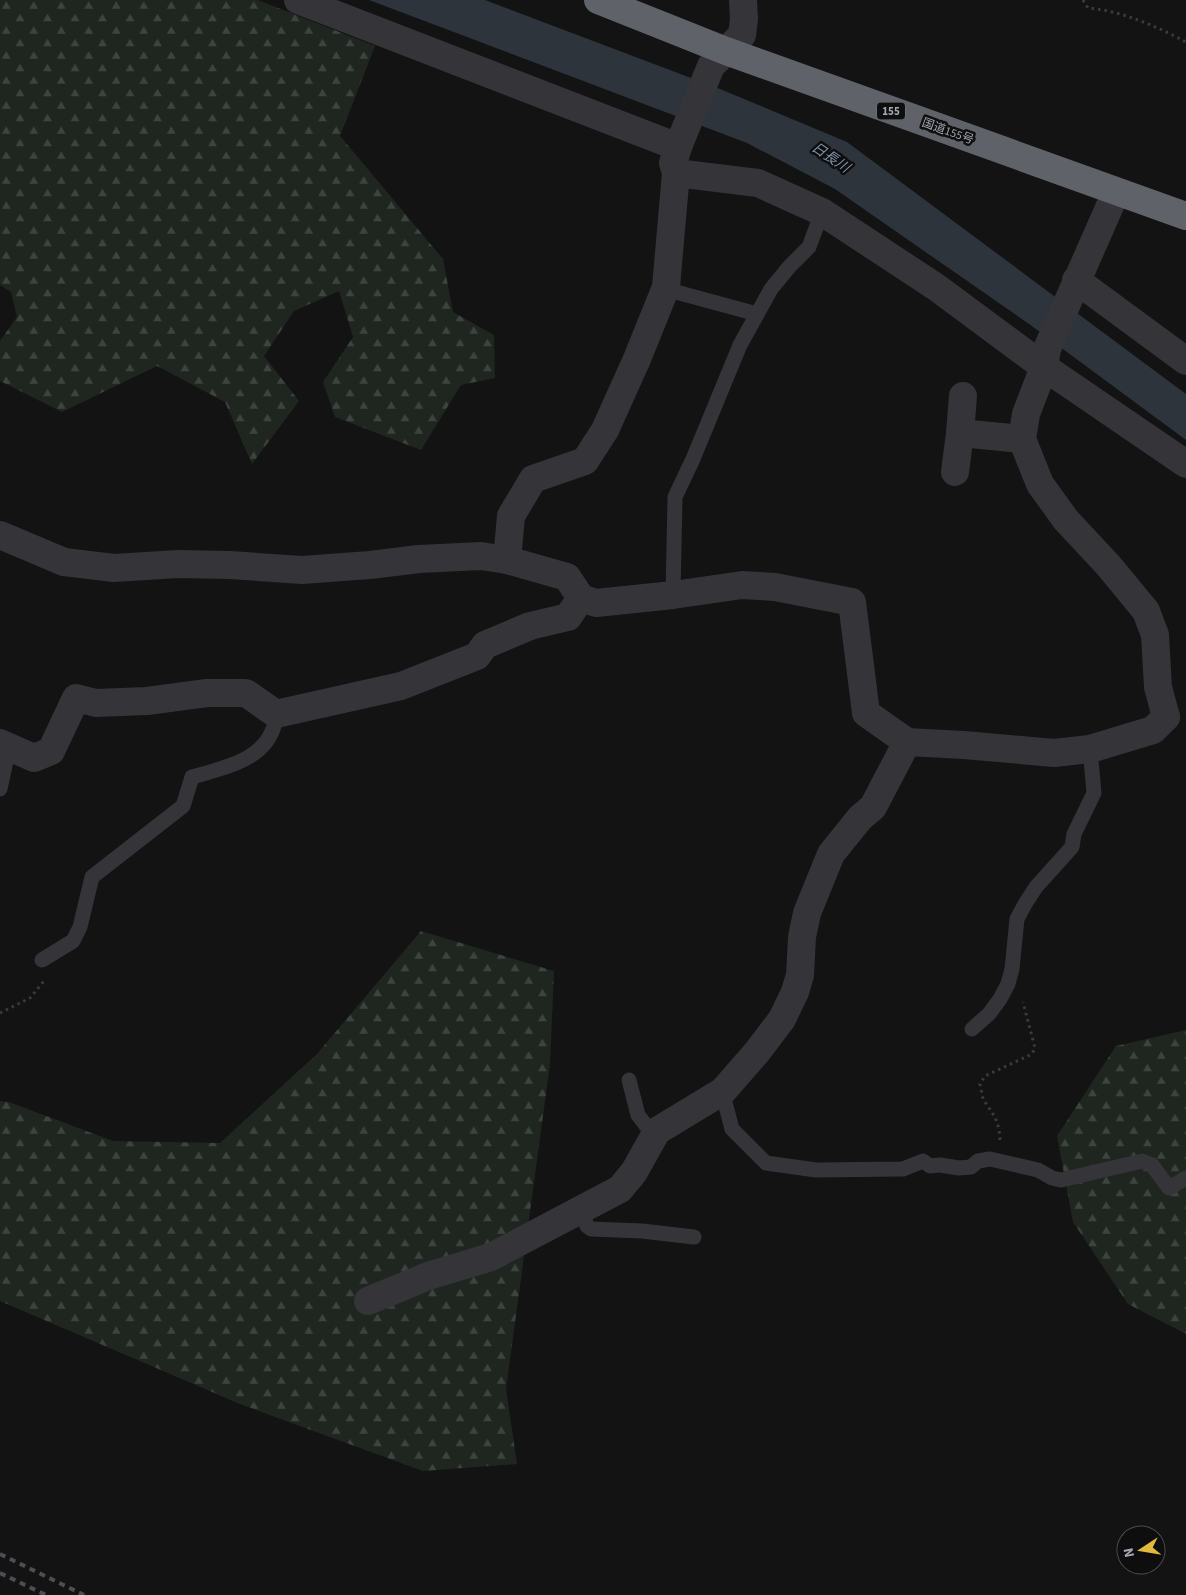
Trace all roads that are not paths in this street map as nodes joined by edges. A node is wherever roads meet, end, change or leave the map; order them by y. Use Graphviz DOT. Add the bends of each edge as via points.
graph roads {
  1 [pos="298,0"];
  2 [pos="598,0"];
  3 [pos="744,0"];
  4 [pos="719,58"];
  5 [pos="677,160"];
  6 [pos="1116,192"];
  7 [pos="822,212"];
  8 [pos="1186,216"];
  9 [pos="1076,280"];
  10 [pos="665,289"];
  11 [pos="757,314"];
  12 [pos="1046,358"];
  13 [pos="1186,361"];
  14 [pos="963,396"];
  15 [pos="960,433"];
  16 [pos="1022,439"];
  17 [pos="1186,464"];
  18 [pos="955,472"];
  19 [pos="0,535"];
  20 [pos="507,560"];
  21 [pos="673,596"];
  22 [pos="581,598"];
  23 [pos="276,714"];
  24 [pos="1176,719"];
  25 [pos="907,742"];
  26 [pos="5,745"];
  27 [pos="1090,749"];
  28 [pos="0,789"];
  29 [pos="42,960"];
  30 [pos="972,1029"];
  31 [pos="629,1080"];
  32 [pos="722,1091"];
  33 [pos="654,1136"];
  34 [pos="1186,1178"];
  35 [pos="581,1209"];
  36 [pos="694,1237"];
  37 [pos="368,1300"];
  1 -- 5 [label="street"];
  2 -- 4 [label="highway, 国道155号 / 155"];
  3 -- 4 [label="street" via="742,35"];
  4 -- 5 [label="street"];
  4 -- 6 [label="highway, 国道155号 / 155"];
  5 -- 7 [label="street" via="758,183"];
  5 -- 10 [label="street"];
  6 -- 8 [label="highway, 国道155号 / 155"];
  6 -- 9 [label="street"];
  7 -- 11 [label="lane" via="809,247 771,289"];
  7 -- 12 [label="street"];
  9 -- 12 [label="street"];
  9 -- 13 [label="street"];
  10 -- 11 [label="lane"];
  10 -- 20 [label="street" via="605,430 585,461 533,479 511,516"];
  11 -- 21 [label="lane" via="740,345 675,497"];
  12 -- 16 [label="street" via="1026,414"];
  12 -- 17 [label="street"];
  14 -- 15 [label="street"];
  15 -- 16 [label="street"];
  15 -- 18 [label="street"];
  16 -- 24 [label="street" via="1040,484 1066,520 1146,611 1155,635 1158,687"];
  19 -- 20 [label="street" via="64,562 114,568 178,564 302,570 419,559 481,556"];
  20 -- 22 [label="street" via="567,577"];
  21 -- 22 [label="street" via="596,602"];
  21 -- 25 [label="street" via="742,585 775,587 852,602 866,713"];
  22 -- 23 [label="street" via="568,617 530,626 485,645 477,656 401,686"];
  23 -- 26 [label="street" via="246,693 207,693 147,701 96,703 76,698 51,751 34,758"];
  23 -- 29 [label="lane" via="274,728 267,741 252,755 227,767 192,777 184,806 92,877 73,941"];
  24 -- 27 [label="street" via="1153,730"];
  25 -- 27 [label="street" via="1054,753"];
  25 -- 32 [label="street" via="873,807 831,854 807,913 800,975 782,1019"];
  26 -- 28 [label="lane"];
  27 -- 30 [label="lane" via="1094,792 1074,834 1072,847 1036,887 1018,919 1008,984 989,1014"];
  31 -- 33 [label="lane" via="638,1115"];
  32 -- 33 [label="street" via="657,1131"];
  32 -- 34 [label="lane" via="732,1128 766,1163 816,1170 894,1170 923,1161 930,1166 971,1167 978,1161 990,1159 1038,1170 1061,1180 1142,1161 1152,1166 1169,1188"];
  33 -- 35 [label="street" via="634,1172 620,1188"];
  35 -- 36 [label="lane" via="591,1229"];
  35 -- 37 [label="street" via="491,1257 428,1276"];
}
